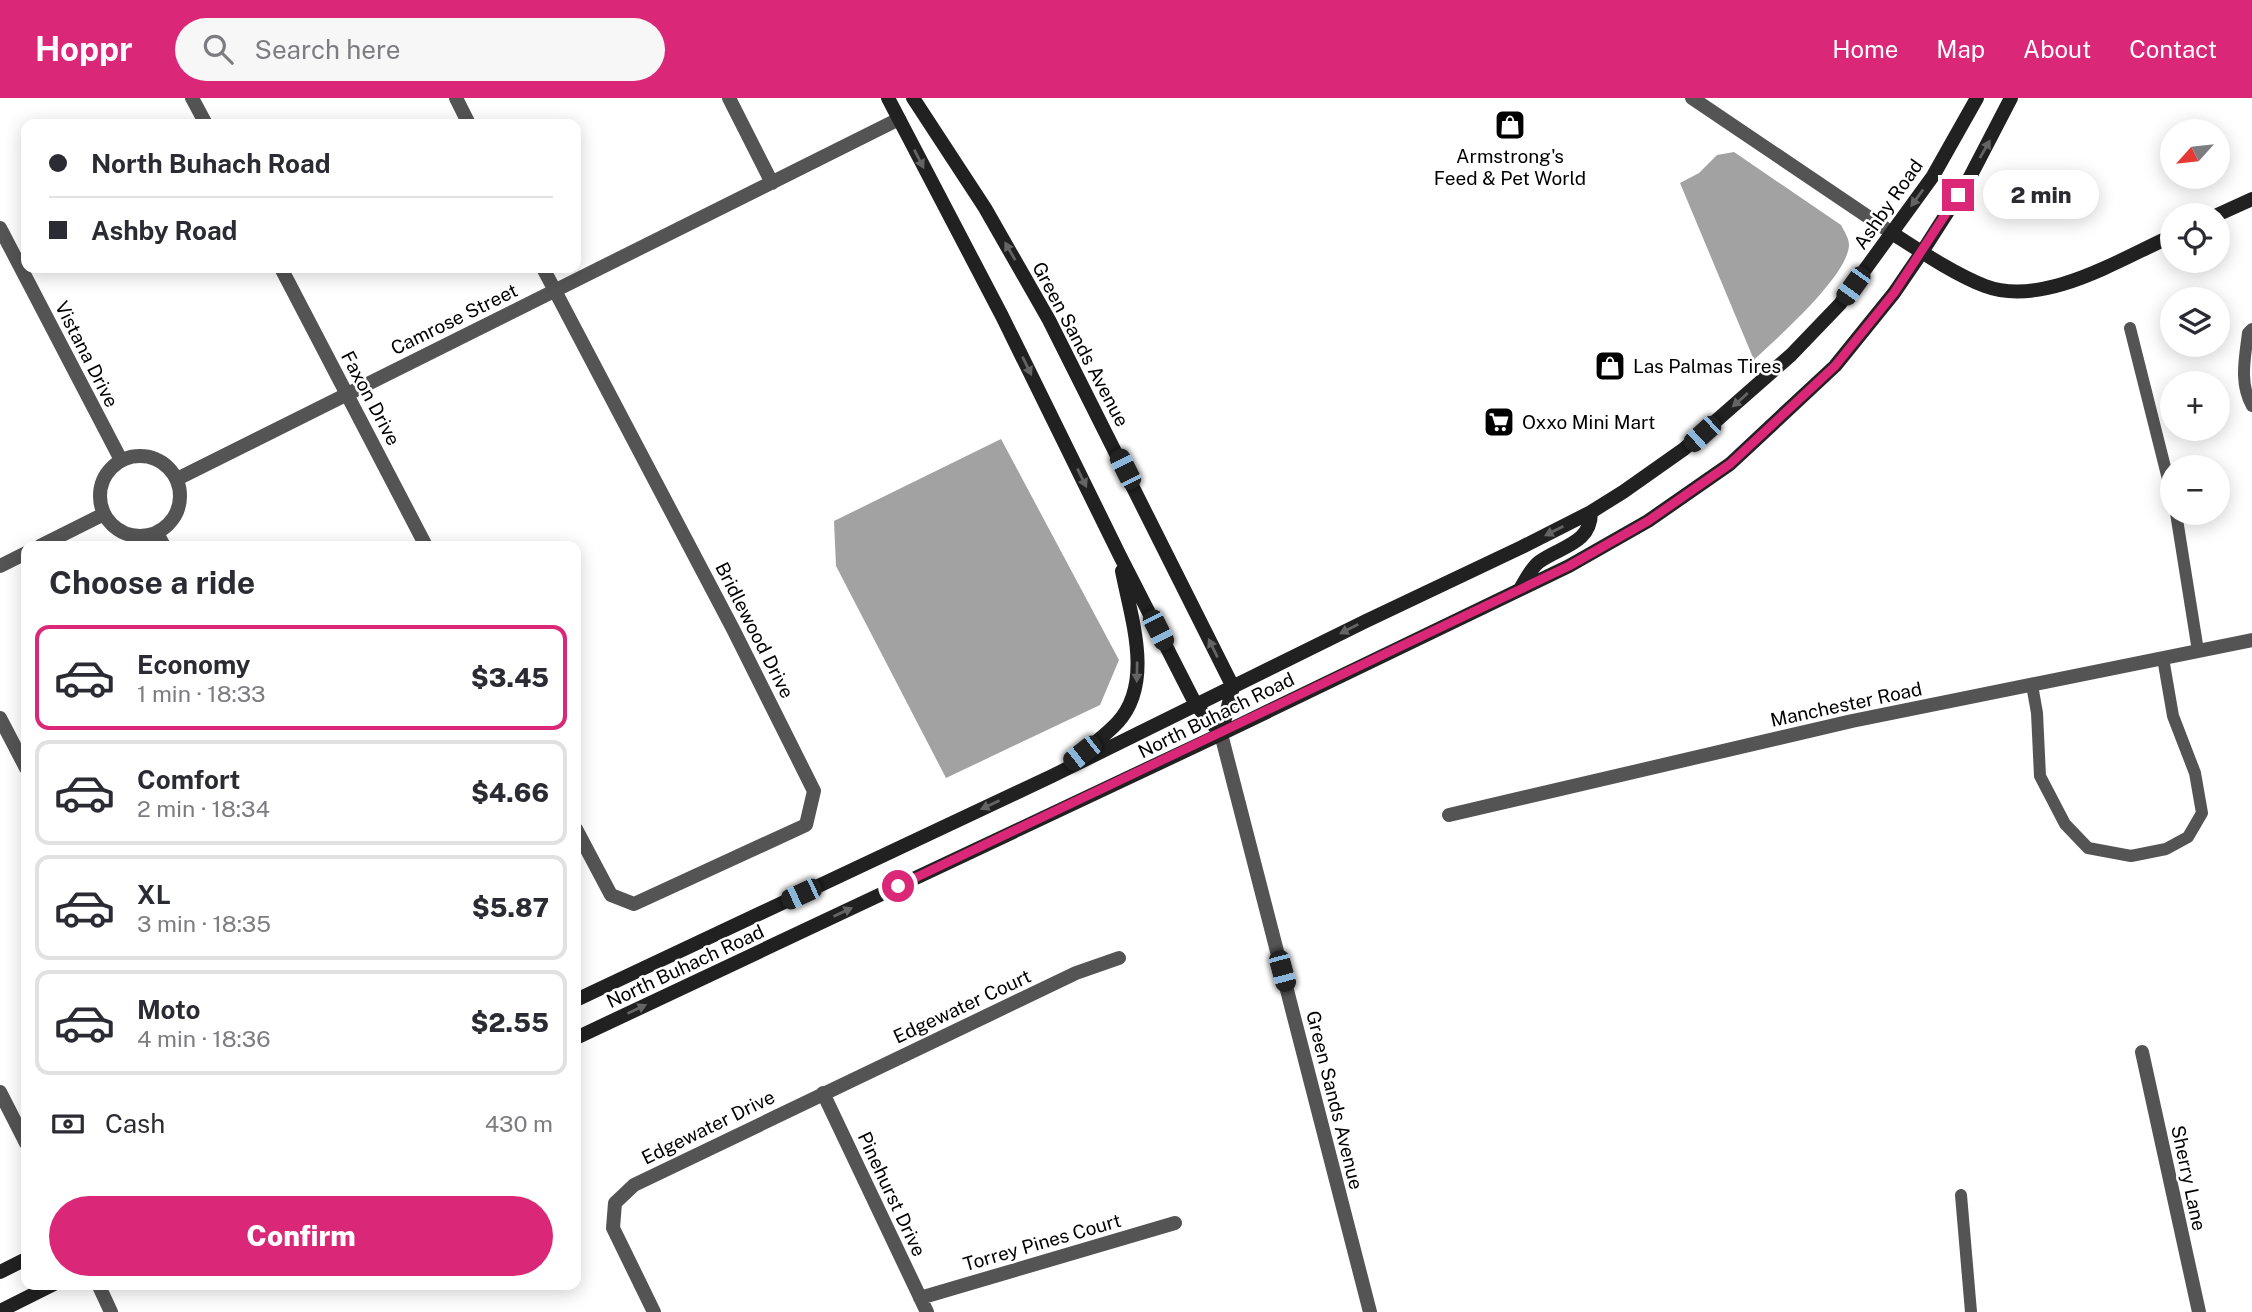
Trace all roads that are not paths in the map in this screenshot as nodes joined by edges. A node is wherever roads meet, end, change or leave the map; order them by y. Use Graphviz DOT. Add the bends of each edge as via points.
graph roads {
  1 [pos="192,98"];
  2 [pos="456,98"];
  3 [pos="729,98"];
  4 [pos="888,98"];
  5 [pos="913,98"];
  6 [pos="1692,98"];
  7 [pos="1977,98"];
  8 [pos="2011,98"];
  9 [pos="203,119"];
  10 [pos="466,119"];
  11 [pos="899,119"];
  12 [pos="772,183"];
  13 [pos="2252,199"];
  14 [pos="2230,209"];
  15 [pos="0,228"];
  16 [pos="1892,233"];
  17 [pos="2160,241"];
  18 [pos="1922,252"];
  19 [pos="21,268"];
  20 [pos="23,273"];
  21 [pos="284,273"];
  22 [pos="546,273"];
  23 [pos="555,291"];
  24 [pos="2130,328"];
  25 [pos="2252,329"];
  26 [pos="1790,355"];
  27 [pos="347,394"];
  28 [pos="2252,406"];
  29 [pos="2162,455"];
  30 [pos="121,460"];
  31 [pos="177,479"];
  32 [pos="1591,512"];
  33 [pos="104,514"];
  34 [pos="2178,525"];
  35 [pos="161,540"];
  36 [pos="50,541"];
  37 [pos="423,541"];
  38 [pos="21,556"];
  39 [pos="1120,556"];
  40 [pos="0,566"];
  41 [pos="1519,590"];
  42 [pos="2252,640"];
  43 [pos="2198,651"];
  44 [pos="2163,658"];
  45 [pos="2032,685"];
  46 [pos="1233,687"];
  47 [pos="1196,705"];
  48 [pos="0,718"];
  49 [pos="1221,734"];
  50 [pos="21,758"];
  51 [pos="1052,776"];
  52 [pos="1449,816"];
  53 [pos="581,838"];
  54 [pos="1119,958"];
  55 [pos="581,998"];
  56 [pos="581,1036"];
  57 [pos="2142,1052"];
  58 [pos="0,1092"];
  59 [pos="822,1093"];
  60 [pos="21,1133"];
  61 [pos="1961,1195"];
  62 [pos="1175,1223"];
  63 [pos="21,1262"];
  64 [pos="0,1272"];
  65 [pos="42,1290"];
  66 [pos="101,1290"];
  67 [pos="920,1298"];
  68 [pos="0,1311"];
  69 [pos="111,1312"];
  70 [pos="654,1312"];
  71 [pos="926,1312"];
  72 [pos="1370,1312"];
  73 [pos="1971,1312"];
  74 [pos="2199,1312"];
  1 -- 9 [label="street"];
  2 -- 10 [label="street"];
  3 -- 12 [label="street"];
  4 -- 11 [label="main road, Green Sands Avenue"];
  46 -- 5 [label="main road, Green Sands Avenue, one-way" via="1049,320 985,208"];
  6 -- 16 [label="street"];
  7 -- 16 [label="main road, Ashby Road, one-way" via="1933,176"];
  18 -- 8 [label="main road, one-way" via="1970,177"];
  11 -- 12 [label="street, Camrose Street"];
  11 -- 39 [label="main road, Green Sands Avenue, one-way"];
  12 -- 23 [label="street, Camrose Street"];
  13 -- 14 [label="main road"];
  15 -- 19 [label="street, Vistana Drive"];
  16 -- 18 [label="main road"];
  16 -- 26 [label="main road, Ashby Road" via="1840,304"];
  17 -- 18 [label="main road" via="2069,282 2012,292 1984,286"];
  18 -- 41 [label="main road, North Buhach Road" via="1835,366 1730,464 1648,521"];
  20 -- 30 [label="street, Vistana Drive"];
  21 -- 27 [label="street, Faxon Drive"];
  22 -- 23 [label="street, Bridlewood Drive"];
  23 -- 27 [label="street, Camrose Street"];
  23 -- 53 [label="street, Bridlewood Drive" via="814,791 806,825 634,904 611,895"];
  24 -- 29 [label="lane"];
  25 -- 28 [label="lane" via="2244,371 2245,393"];
  26 -- 32 [label="main road, North Buhach Road, one-way" via="1684,449"];
  27 -- 31 [label="street, Camrose Street"];
  27 -- 37 [label="street, Faxon Drive"];
  30 -- 31 [label="street" via="146,456 159,460"];
  30 -- 33 [label="street" via="103,478 100,502"];
  31 -- 35 [label="street" via="180,504"];
  32 -- 41 [label="main road" via="1589,530 1536,564"];
  32 -- 46 [label="main road, North Buhach Road, one-way"];
  33 -- 35 [label="street" via="121,532"];
  33 -- 36 [label="street"];
  34 -- 43 [label="lane"];
  38 -- 40 [label="street"];
  39 -- 47 [label="main road, Green Sands Avenue"];
  39 -- 51 [label="main road, one-way" via="1138,656 1137,685 1119,721"];
  41 -- 49 [label="main road, North Buhach Road"];
  42 -- 43 [label="street, Manchester Road"];
  43 -- 44 [label="street, Manchester Road"];
  44 -- 45 [label="street, Manchester Road"];
  44 -- 45 [label="lane" via="2202,813 2188,837 2166,849 2131,856 2088,848 2065,824 2040,776"];
  45 -- 52 [label="street, Manchester Road" via="1852,721"];
  46 -- 47 [label="main road, North Buhach Road"];
  46 -- 49 [label="main road, Green Sands Avenue"];
  47 -- 49 [label="main road, Green Sands Avenue"];
  47 -- 51 [label="main road, North Buhach Road"];
  48 -- 50 [label="street"];
  56 -- 49 [label="main road, North Buhach Road, one-way"];
  49 -- 72 [label="street, Green Sands Avenue"];
  51 -- 55 [label="main road, North Buhach Road, one-way"];
  54 -- 59 [label="street, Edgewater Court" via="1076,973"];
  57 -- 74 [label="street, Sherry Lane"];
  58 -- 60 [label="street"];
  59 -- 67 [label="street, Pinehurst Drive"];
  59 -- 70 [label="street, Edgewater Drive" via="661,1170 634,1185 615,1203 613,1228"];
  61 -- 73 [label="lane"];
  62 -- 67 [label="street, Torrey Pines Court"];
  63 -- 64 [label="main road"];
  65 -- 68 [label="main road"];
  66 -- 69 [label="street"];
  67 -- 71 [label="street, Pinehurst Drive"];
}
